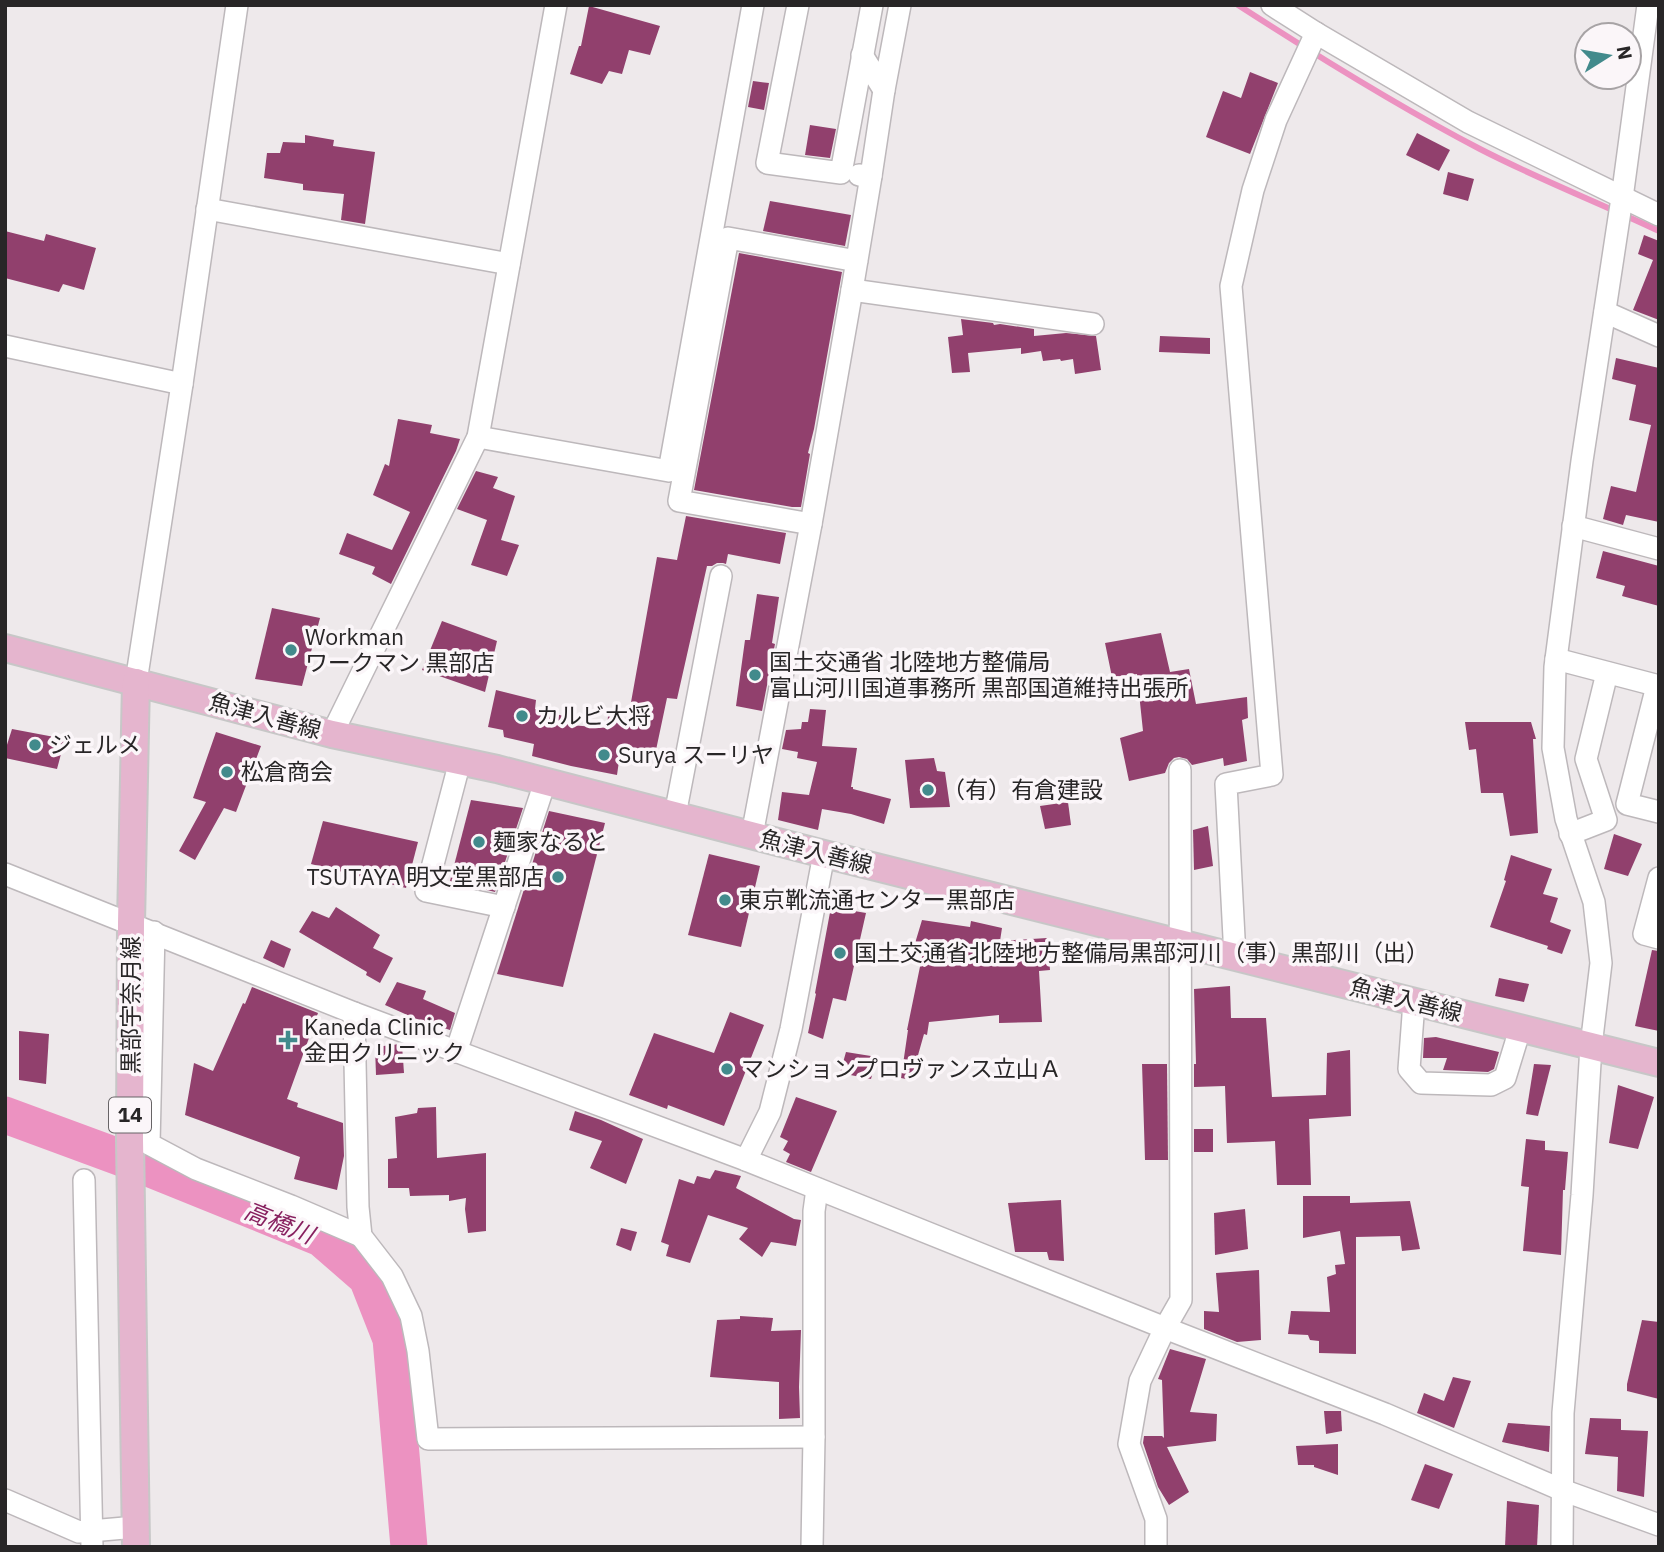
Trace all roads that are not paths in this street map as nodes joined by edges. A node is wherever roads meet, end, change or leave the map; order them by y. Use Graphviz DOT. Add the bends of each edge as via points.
graph roads {
  1 [pos="237,5"];
  2 [pos="556,5"];
  3 [pos="752,5"];
  4 [pos="798,5"];
  5 [pos="872,5"];
  6 [pos="900,5"];
  7 [pos="1272,5"];
  8 [pos="1648,5"];
  9 [pos="1316,33"];
  10 [pos="862,55"];
  11 [pos="884,90"];
  12 [pos="841,173"];
  13 [pos="871,176"];
  14 [pos="1622,198"];
  15 [pos="207,209"];
  16 [pos="1659,215"];
  17 [pos="857,261"];
  18 [pos="509,264"];
  19 [pos="852,290"];
  20 [pos="1605,313"];
  21 [pos="1094,324"];
  22 [pos="1659,336"];
  23 [pos="5,346"];
  24 [pos="182,384"];
  25 [pos="478,437"];
  26 [pos="811,524"];
  27 [pos="1573,526"];
  28 [pos="1659,549"];
  29 [pos="720,576"];
  30 [pos="5,648"];
  31 [pos="1556,659"];
  32 [pos="1607,673"];
  33 [pos="136,682"];
  34 [pos="1658,686"];
  35 [pos="332,734"];
  36 [pos="460,761"];
  37 [pos="1180,770"];
  38 [pos="545,782"];
  39 [pos="1627,804"];
  40 [pos="1659,812"];
  41 [pos="676,815"];
  42 [pos="1606,820"];
  43 [pos="1570,834"];
  44 [pos="752,835"];
  45 [pos="824,854"];
  46 [pos="5,874"];
  47 [pos="1659,878"];
  48 [pos="504,907"];
  49 [pos="142,928"];
  50 [pos="1659,937"];
  51 [pos="1180,943"];
  52 [pos="1235,957"];
  53 [pos="1414,1002"];
  54 [pos="354,1013"];
  55 [pos="1520,1029"];
  56 [pos="1591,1046"];
  57 [pos="456,1052"];
  58 [pos="1659,1063"];
  59 [pos="746,1160"];
  60 [pos="84,1180"];
  61 [pos="817,1189"];
  62 [pos="361,1236"];
  63 [pos="1165,1328"];
  64 [pos="814,1437"];
  65 [pos="1562,1490"];
  66 [pos="5,1500"];
  67 [pos="1659,1525"];
  68 [pos="136,1537"];
  69 [pos="92,1539"];
  70 [pos="812,1547"];
  71 [pos="1156,1547"];
  72 [pos="1562,1547"];
  1 -- 15 [label="street"];
  2 -- 18 [label="street"];
  3 -- 25 [label="street" via="669,471"];
  4 -- 12 [label="street" via="767,163"];
  5 -- 10 [label="street"];
  6 -- 11 [label="street"];
  7 -- 9 [label="street"];
  8 -- 14 [label="street"];
  9 -- 14 [label="street" via="1468,122"];
  9 -- 52 [label="street" via="1276,120 1253,190 1231,286 1272,775 1227,784"];
  10 -- 11 [label="street"];
  10 -- 12 [label="street"];
  11 -- 13 [label="street"];
  12 -- 13 [label="street"];
  13 -- 17 [label="street"];
  14 -- 16 [label="street"];
  14 -- 20 [label="street"];
  15 -- 18 [label="street"];
  15 -- 24 [label="street"];
  17 -- 19 [label="street"];
  17 -- 26 [label="street" via="728,238 682,488 680,501"];
  18 -- 25 [label="street"];
  19 -- 21 [label="street"];
  19 -- 26 [label="street"];
  20 -- 22 [label="street"];
  20 -- 27 [label="street"];
  23 -- 24 [label="street"];
  24 -- 33 [label="street"];
  25 -- 35 [label="street"];
  26 -- 44 [label="street"];
  27 -- 28 [label="street"];
  27 -- 31 [label="street"];
  29 -- 41 [label="street"];
  30 -- 33 [label="main road"];
  31 -- 32 [label="street"];
  31 -- 43 [label="street" via="1553,748"];
  32 -- 34 [label="street"];
  32 -- 42 [label="street" via="1586,759"];
  33 -- 35 [label="main road, 魚津入善線"];
  33 -- 49 [label="main road, 黒部宇奈月線 / 14"];
  34 -- 39 [label="street"];
  35 -- 36 [label="main road, 魚津入善線"];
  36 -- 38 [label="main road, 魚津入善線"];
  36 -- 48 [label="street" via="426,891"];
  37 -- 51 [label="street"];
  38 -- 41 [label="main road, 魚津入善線"];
  38 -- 48 [label="street"];
  39 -- 40 [label="street"];
  39 -- 42 [label="street"];
  41 -- 44 [label="main road, 魚津入善線"];
  42 -- 43 [label="street"];
  43 -- 56 [label="street" via="1594,902 1601,963"];
  44 -- 45 [label="main road, 魚津入善線"];
  45 -- 51 [label="main road, 魚津入善線"];
  45 -- 59 [label="street" via="791,1029 770,1112"];
  46 -- 49 [label="street"];
  47 -- 50 [label="street" via="1644,934"];
  48 -- 57 [label="street"];
  49 -- 54 [label="street"];
  49 -- 62 [label="street" via="149,1144 196,1169"];
  49 -- 68 [label="main road, 黒部宇奈月線 / 14" via="130,1139"];
  51 -- 52 [label="main road, 魚津入善線"];
  51 -- 63 [label="street" via="1181,1300"];
  52 -- 53 [label="main road, 魚津入善線"];
  53 -- 55 [label="main road, 魚津入善線"];
  53 -- 55 [label="street" via="1409,1069 1422,1083 1491,1085 1505,1078"];
  54 -- 57 [label="street"];
  54 -- 62 [label="street"];
  55 -- 56 [label="main road, 魚津入善線"];
  56 -- 58 [label="main road, 魚津入善線"];
  56 -- 65 [label="street" via="1563,1413"];
  57 -- 59 [label="street"];
  59 -- 61 [label="street"];
  60 -- 69 [label="street"];
  61 -- 63 [label="street"];
  61 -- 64 [label="street"];
  62 -- 64 [label="street" via="393,1276 411,1316 428,1439"];
  63 -- 65 [label="street"];
  63 -- 71 [label="street" via="1140,1381 1129,1444 1156,1519"];
  64 -- 70 [label="street"];
  65 -- 67 [label="street"];
  65 -- 72 [label="street"];
  66 -- 69 [label="street"];
  68 -- 69 [label="street"];
}
